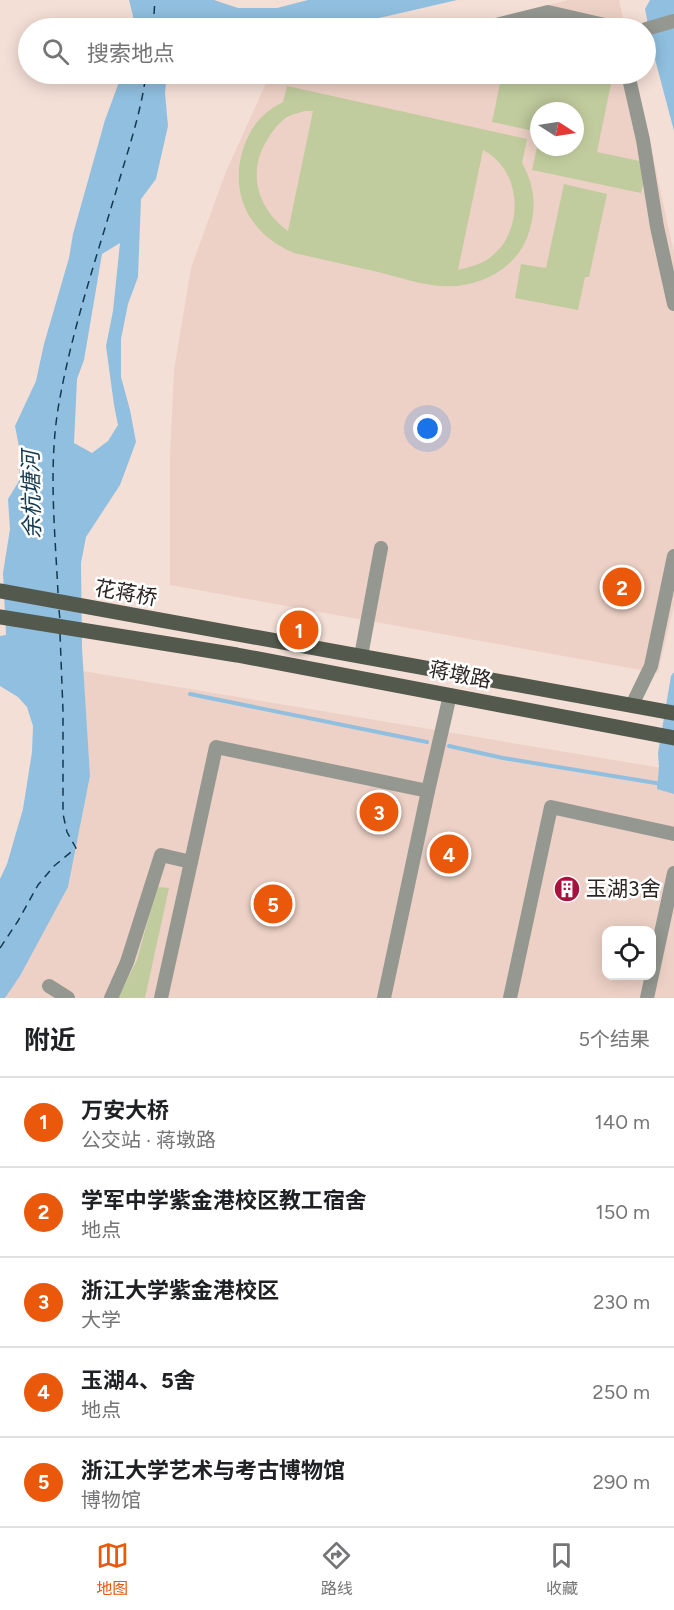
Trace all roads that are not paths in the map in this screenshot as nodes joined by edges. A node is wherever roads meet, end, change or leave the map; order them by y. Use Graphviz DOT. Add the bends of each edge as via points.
graph roads {
  1 [pos="524,18"];
  2 [pos="574,18"];
  3 [pos="674,21"];
  4 [pos="656,26"];
  5 [pos="630,84"];
  6 [pos="674,304"];
  7 [pos="381,548"];
  8 [pos="674,556"];
  9 [pos="0,591"];
  10 [pos="0,617"];
  11 [pos="244,635"];
  12 [pos="237,656"];
  13 [pos="362,657"];
  14 [pos="450,695"];
  15 [pos="639,706"];
  16 [pos="674,713"];
  17 [pos="674,738"];
  18 [pos="428,791"];
  19 [pos="674,834"];
  20 [pos="191,862"];
  21 [pos="674,873"];
  22 [pos="49,986"];
  23 [pos="68,998"];
  24 [pos="111,998"];
  25 [pos="161,998"];
  26 [pos="384,998"];
  27 [pos="510,998"];
  28 [pos="647,998"];
  1 -- 2 [label="street" via="548,12"];
  3 -- 4 [label="street"];
  5 -- 6 [label="street"];
  7 -- 13 [label="street"];
  8 -- 15 [label="street"];
  9 -- 11 [label="main road, 花蒋桥"];
  10 -- 12 [label="main road, 花蒋桥"];
  11 -- 13 [label="main road, 蒋墩路"];
  12 -- 14 [label="main road, 蒋墩路"];
  13 -- 15 [label="main road, 蒋墩路"];
  14 -- 17 [label="main road, 蒋墩路"];
  14 -- 18 [label="street"];
  15 -- 16 [label="main road, 蒋墩路"];
  18 -- 20 [label="street" via="216,747"];
  18 -- 26 [label="street"];
  19 -- 27 [label="street" via="551,807"];
  20 -- 24 [label="street" via="161,855 127,962"];
  20 -- 25 [label="street"];
  21 -- 28 [label="street"];
  22 -- 23 [label="street"];
}
